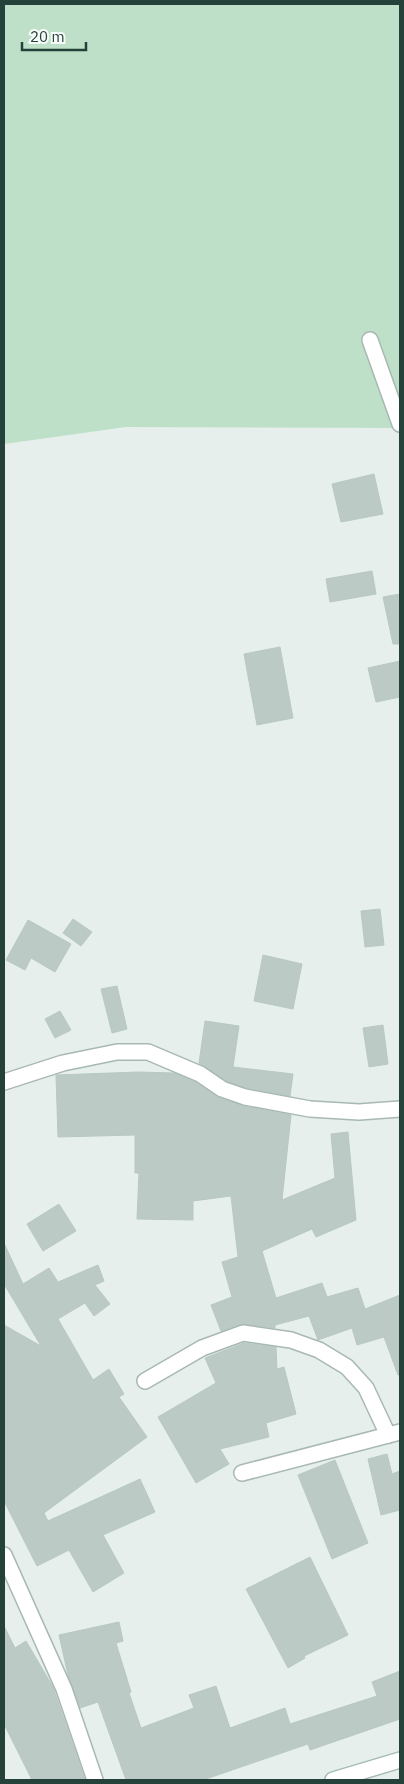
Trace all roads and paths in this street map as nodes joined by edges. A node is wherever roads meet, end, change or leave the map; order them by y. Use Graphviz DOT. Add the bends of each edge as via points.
graph roads {
  1 [pos="370,340"];
  2 [pos="400,424"];
  3 [pos="4,1082"];
  4 [pos="400,1109"];
  5 [pos="145,1381"];
  6 [pos="394,1434"];
  7 [pos="242,1473"];
  8 [pos="4,1555"];
  9 [pos="400,1760"];
  10 [pos="95,1780"];
  11 [pos="333,1780"];
  1 -- 2 [label="street"];
  3 -- 4 [label="street" via="117,1052 148,1052 245,1097 310,1109 359,1112"];
  5 -- 6 [label="street" via="202,1348 243,1333 291,1340 320,1350 347,1367 366,1388"];
  6 -- 7 [label="street"];
  8 -- 10 [label="street" via="64,1689"];
  9 -- 11 [label="street"];
}
